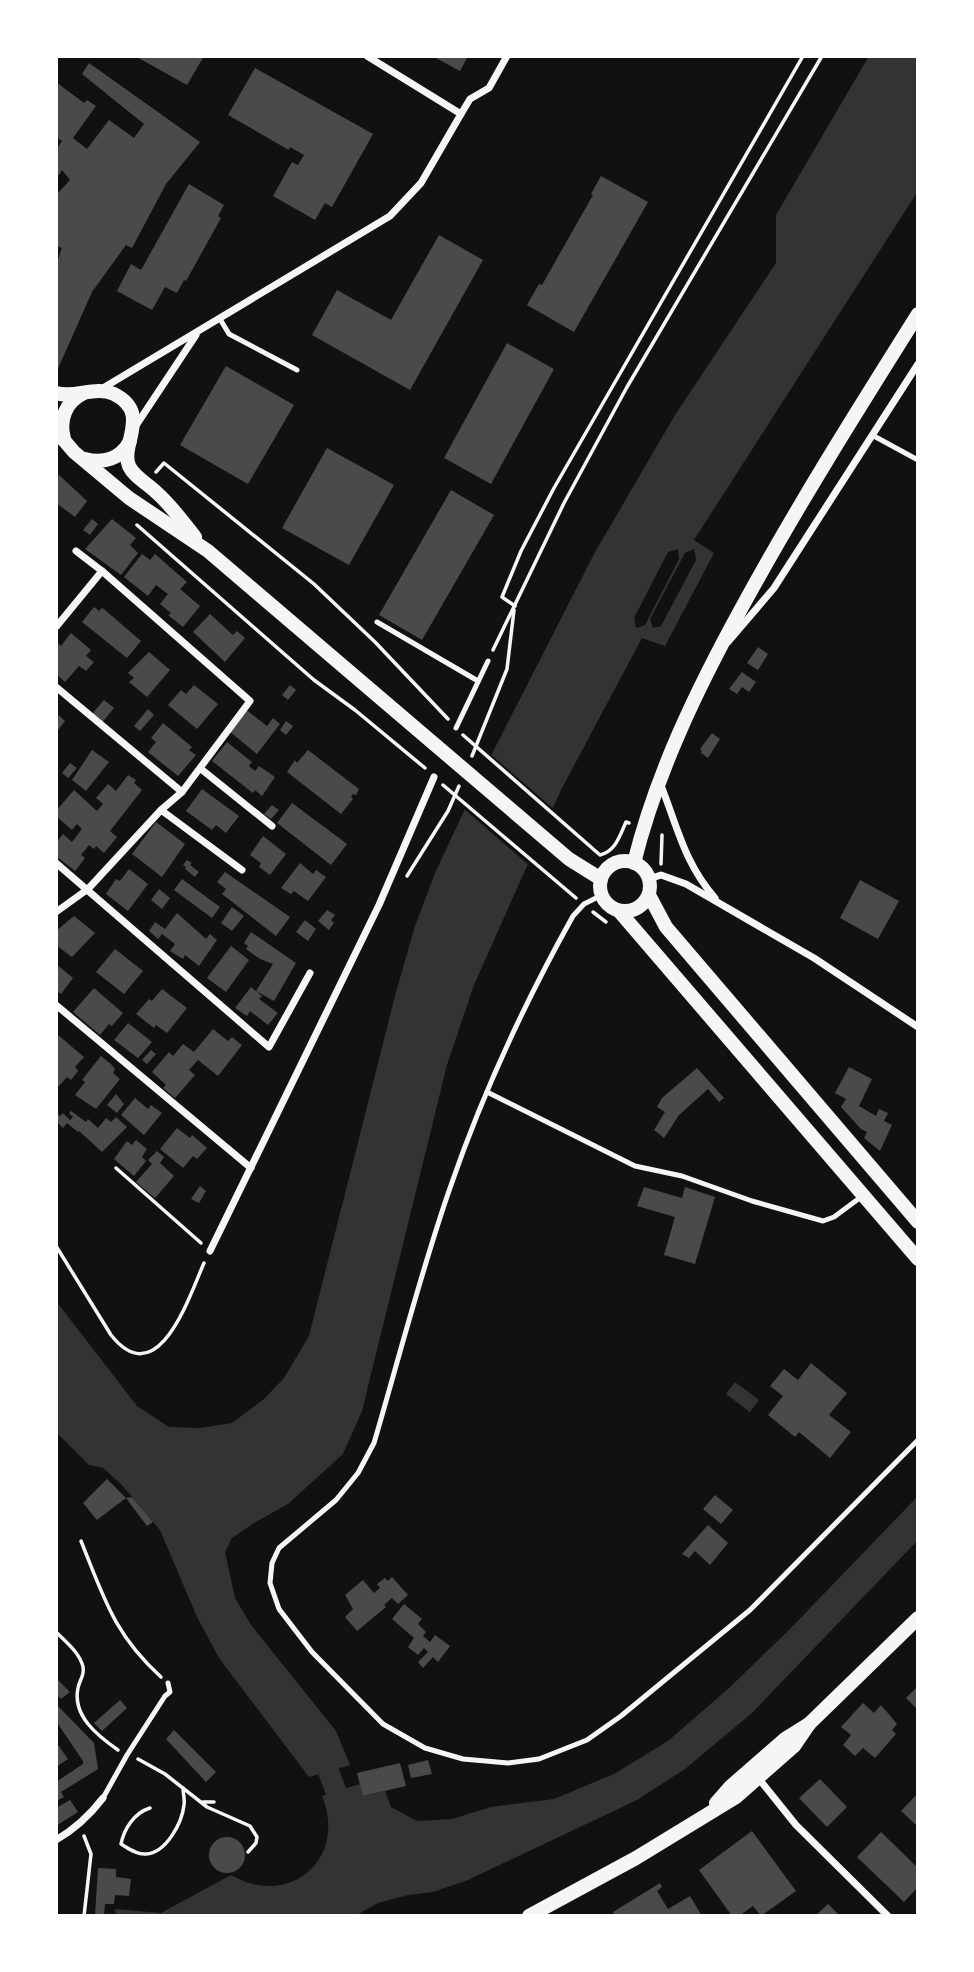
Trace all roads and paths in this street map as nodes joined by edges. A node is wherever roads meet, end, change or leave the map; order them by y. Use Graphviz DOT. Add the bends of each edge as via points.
graph roads {
  1 [pos="367,56"];
  2 [pos="507,56"];
  3 [pos="803,56"];
  4 [pos="822,56"];
  5 [pos="461,114"];
  6 [pos="918,314"];
  7 [pos="220,319"];
  8 [pos="198,332"];
  9 [pos="918,363"];
  10 [pos="297,370"];
  11 [pos="92,392"];
  12 [pos="56,394"];
  13 [pos="133,433"];
  14 [pos="60,435"];
  15 [pos="872,435"];
  16 [pos="85,459"];
  17 [pos="918,460"];
  18 [pos="158,470"];
  19 [pos="131,519"];
  20 [pos="76,551"];
  21 [pos="208,551"];
  22 [pos="102,571"];
  23 [pos="515,606"];
  24 [pos="377,622"];
  25 [pos="56,627"];
  26 [pos="718,652"];
  27 [pos="488,661"];
  28 [pos="478,681"];
  29 [pos="56,687"];
  30 [pos="486,725"];
  31 [pos="456,728"];
  32 [pos="466,737"];
  33 [pos="424,768"];
  34 [pos="201,769"];
  35 [pos="435,779"];
  36 [pos="660,783"];
  37 [pos="182,792"];
  38 [pos="161,810"];
  39 [pos="448,811"];
  40 [pos="626,822"];
  41 [pos="272,826"];
  42 [pos="56,863"];
  43 [pos="634,863"];
  44 [pos="242,870"];
  45 [pos="649,878"];
  46 [pos="601,879"];
  47 [pos="404,880"];
  48 [pos="88,889"];
  49 [pos="649,895"];
  50 [pos="600,896"];
  51 [pos="720,903"];
  52 [pos="584,904"];
  53 [pos="618,911"];
  54 [pos="56,912"];
  55 [pos="610,926"];
  56 [pos="310,973"];
  57 [pos="56,1006"];
  58 [pos="918,1027"];
  59 [pos="487,1092"];
  60 [pos="116,1168"];
  61 [pos="251,1168"];
  62 [pos="863,1195"];
  63 [pos="918,1222"];
  64 [pos="56,1246"];
  65 [pos="210,1251"];
  66 [pos="918,1259"];
  67 [pos="918,1440"];
  68 [pos="81,1541"];
  69 [pos="918,1618"];
  70 [pos="56,1632"];
  71 [pos="168,1683"];
  72 [pos="809,1724"];
  73 [pos="127,1755"];
  74 [pos="759,1779"];
  75 [pos="183,1788"];
  76 [pos="103,1798"];
  77 [pos="201,1802"];
  78 [pos="214,1802"];
  79 [pos="150,1808"];
  80 [pos="709,1811"];
  81 [pos="78,1824"];
  82 [pos="56,1840"];
  83 [pos="248,1852"];
  84 [pos="84,1916"];
  85 [pos="529,1916"];
  86 [pos="888,1916"];
  1 -- 5 [label="street"];
  2 -- 5 [label="street" via="489,88 470,99"];
  3 -- 23 [label="path" via="521,551 502,597"];
  4 -- 23 [label="path" via="627,387"];
  5 -- 7 [label="street" via="421,183 390,216"];
  6 -- 26 [label="main road" via="787,524"];
  7 -- 8 [label="street"];
  7 -- 10 [label="lane" via="229,334"];
  8 -- 11 [label="street"];
  8 -- 13 [label="street"];
  9 -- 15 [label="street"];
  11 -- 12 [label="main road"];
  11 -- 13 [label="main road" via="113,394 125,402 132,415"];
  11 -- 14 [label="main road" via="72,401"];
  13 -- 16 [label="main road" via="119,455 99,462"];
  13 -- 21 [label="main road" via="130,467"];
  14 -- 16 [label="main road"];
  15 -- 17 [label="lane"];
  15 -- 26 [label="street" via="774,588"];
  16 -- 21 [label="main road" via="144,510"];
  18 -- 31 [label="path" via="164,463 291,564 375,642"];
  19 -- 33 [label="path" via="314,680"];
  20 -- 22 [label="street"];
  21 -- 46 [label="main road" via="569,859"];
  22 -- 25 [label="street"];
  22 -- 34 [label="street" via="250,701"];
  23 -- 27 [label="path"];
  23 -- 30 [label="path" via="507,669"];
  24 -- 28 [label="lane"];
  26 -- 36 [label="main road"];
  27 -- 28 [label="lane"];
  28 -- 31 [label="lane"];
  29 -- 37 [label="street"];
  32 -- 40 [label="path" via="600,855 617,842"];
  34 -- 37 [label="street"];
  34 -- 41 [label="street"];
  35 -- 52 [label="path"];
  35 -- 61 [label="street"];
  36 -- 43 [label="main road"];
  36 -- 51 [label="street" via="684,851"];
  37 -- 38 [label="street"];
  38 -- 44 [label="street"];
  38 -- 48 [label="street"];
  39 -- 47 [label="path"];
  42 -- 48 [label="street"];
  43 -- 45 [label="main road"];
  43 -- 46 [label="main road" via="614,864"];
  45 -- 49 [label="main road"];
  45 -- 51 [label="street" via="669,877"];
  46 -- 50 [label="main road"];
  48 -- 54 [label="street"];
  48 -- 56 [label="street" via="269,1047"];
  49 -- 53 [label="main road" via="637,909"];
  49 -- 63 [label="main road" via="666,927"];
  50 -- 52 [label="lane"];
  50 -- 53 [label="main road"];
  51 -- 58 [label="street"];
  52 -- 55 [label="path"];
  52 -- 59 [label="lane" via="557,944"];
  53 -- 62 [label="main road"];
  57 -- 61 [label="street"];
  59 -- 62 [label="lane" via="635,1166 682,1176 823,1221"];
  59 -- 67 [label="lane" via="450,1188 374,1443 336,1500 279,1548 272,1563 270,1583 279,1609 312,1653 383,1724 425,1748 463,1759 508,1763 539,1759 587,1740 750,1610"];
  60 -- 65 [label="path"];
  61 -- 65 [label="street"];
  62 -- 66 [label="main road"];
  64 -- 65 [label="path" via="121,1347 145,1353 171,1335"];
  68 -- 71 [label="path" via="105,1604 123,1636"];
  69 -- 72 [label="main road"];
  70 -- 73 [label="path" via="80,1657 84,1670 77,1703 84,1720"];
  71 -- 73 [label="lane" via="170,1692"];
  72 -- 74 [label="main road" via="794,1746"];
  72 -- 80 [label="main road" via="785,1739"];
  73 -- 75 [label="path"];
  73 -- 76 [label="lane"];
  74 -- 80 [label="main road"];
  74 -- 86 [label="street" via="796,1825"];
  75 -- 77 [label="path"];
  75 -- 79 [label="path" via="184,1806 164,1847 146,1854 133,1851 121,1844 123,1834 133,1819"];
  76 -- 81 [label="street"];
  77 -- 78 [label="path"];
  77 -- 83 [label="path" via="250,1826 257,1837"];
  80 -- 85 [label="main road" via="636,1858"];
  81 -- 82 [label="street"];
  81 -- 84 [label="path" via="92,1854"];
}
